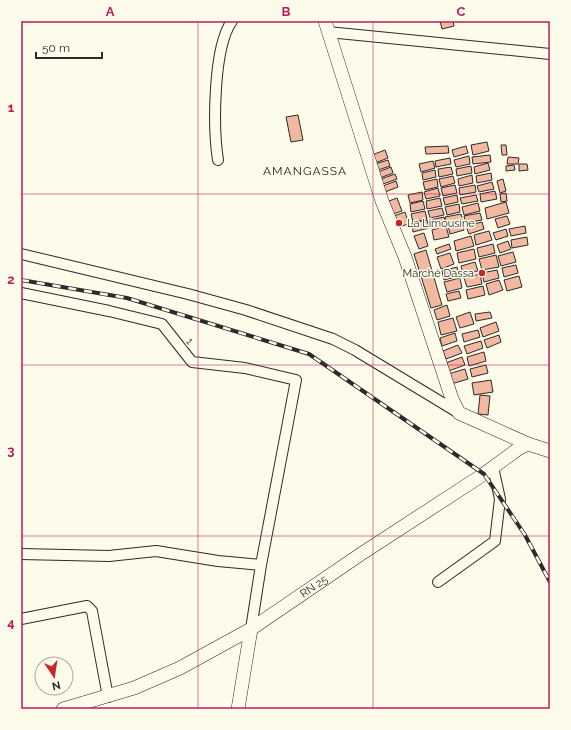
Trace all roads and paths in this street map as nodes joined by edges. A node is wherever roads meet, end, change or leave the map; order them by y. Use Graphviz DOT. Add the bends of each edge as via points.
graph roads {
  1 [pos="232,21"];
  2 [pos="326,26"];
  3 [pos="550,54"];
  4 [pos="218,160"];
  5 [pos="21,254"];
  6 [pos="21,293"];
  7 [pos="459,413"];
  8 [pos="528,444"];
  9 [pos="550,451"];
  10 [pos="493,467"];
  11 [pos="21,554"];
  12 [pos="261,565"];
  13 [pos="438,582"];
  14 [pos="21,619"];
  15 [pos="251,629"];
  16 [pos="108,697"];
  17 [pos="63,709"];
  18 [pos="238,709"];
  1 -- 4 [label="street" via="228,27 218,72 215,123"];
  2 -- 3 [label="street"];
  2 -- 7 [label="main road" via="382,201 405,257 446,383"];
  5 -- 7 [label="street" via="195,296 333,339"];
  6 -- 12 [label="street, 1" via="162,324 192,362 245,368 296,380"];
  7 -- 8 [label="main road"];
  8 -- 9 [label="main road"];
  8 -- 10 [label="main road, RN 25 / RN 25"];
  10 -- 13 [label="street" via="500,499 495,541"];
  10 -- 15 [label="main road, RN 25 / RN 25"];
  11 -- 12 [label="street" via="109,556 156,551 218,562"];
  12 -- 15 [label="street"];
  14 -- 16 [label="street" via="87,606 92,611"];
  15 -- 16 [label="main road, RN 25 / RN 25" via="155,680"];
  15 -- 18 [label="main road"];
  16 -- 17 [label="main road, RN 25 / RN 25"];
}
